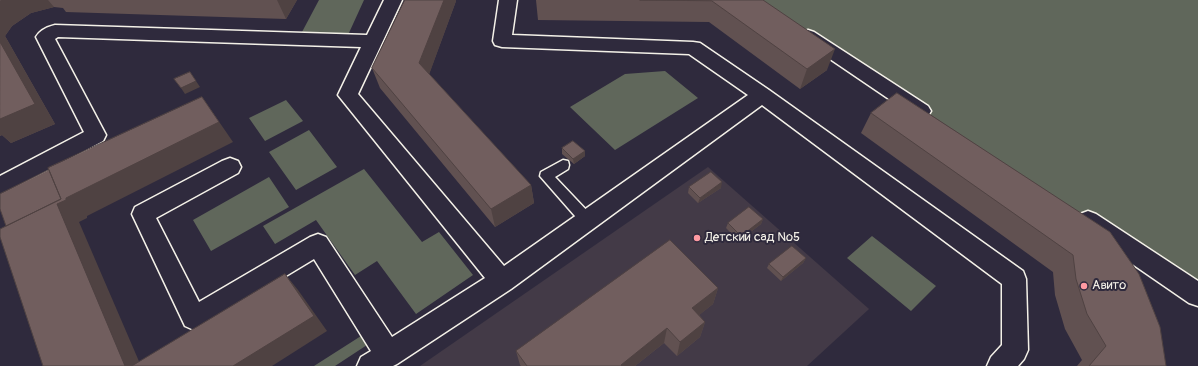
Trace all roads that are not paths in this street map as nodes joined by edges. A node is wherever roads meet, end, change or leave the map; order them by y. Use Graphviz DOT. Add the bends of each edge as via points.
graph roads {
  1 [pos="393,0"];
  2 [pos="508,0"];
  3 [pos="793,26"];
  4 [pos="372,41"];
  5 [pos="762,95"];
  6 [pos="939,123"];
  7 [pos="564,165"];
  8 [pos="230,167"];
  9 [pos="0,186"];
  10 [pos="1072,210"];
  11 [pos="587,220"];
  12 [pos="502,281"];
  13 [pos="1198,295"];
  14 [pos="379,360"];
  15 [pos="1000,366"];
  1 -- 4 [label="street"];
  2 -- 5 [label="street" via="502,41 693,48"];
  3 -- 6 [label="street"];
  4 -- 9 [label="street" via="55,31 45,38 96,135"];
  4 -- 12 [label="street" via="348,95"];
  5 -- 11 [label="street"];
  5 -- 15 [label="street" via="1014,279 1015,350"];
  7 -- 11 [label="lane" via="546,176"];
  8 -- 14 [label="street" via="143,214 194,318 318,244"];
  10 -- 13 [label="street"];
  11 -- 12 [label="street"];
  12 -- 14 [label="street"];
}
